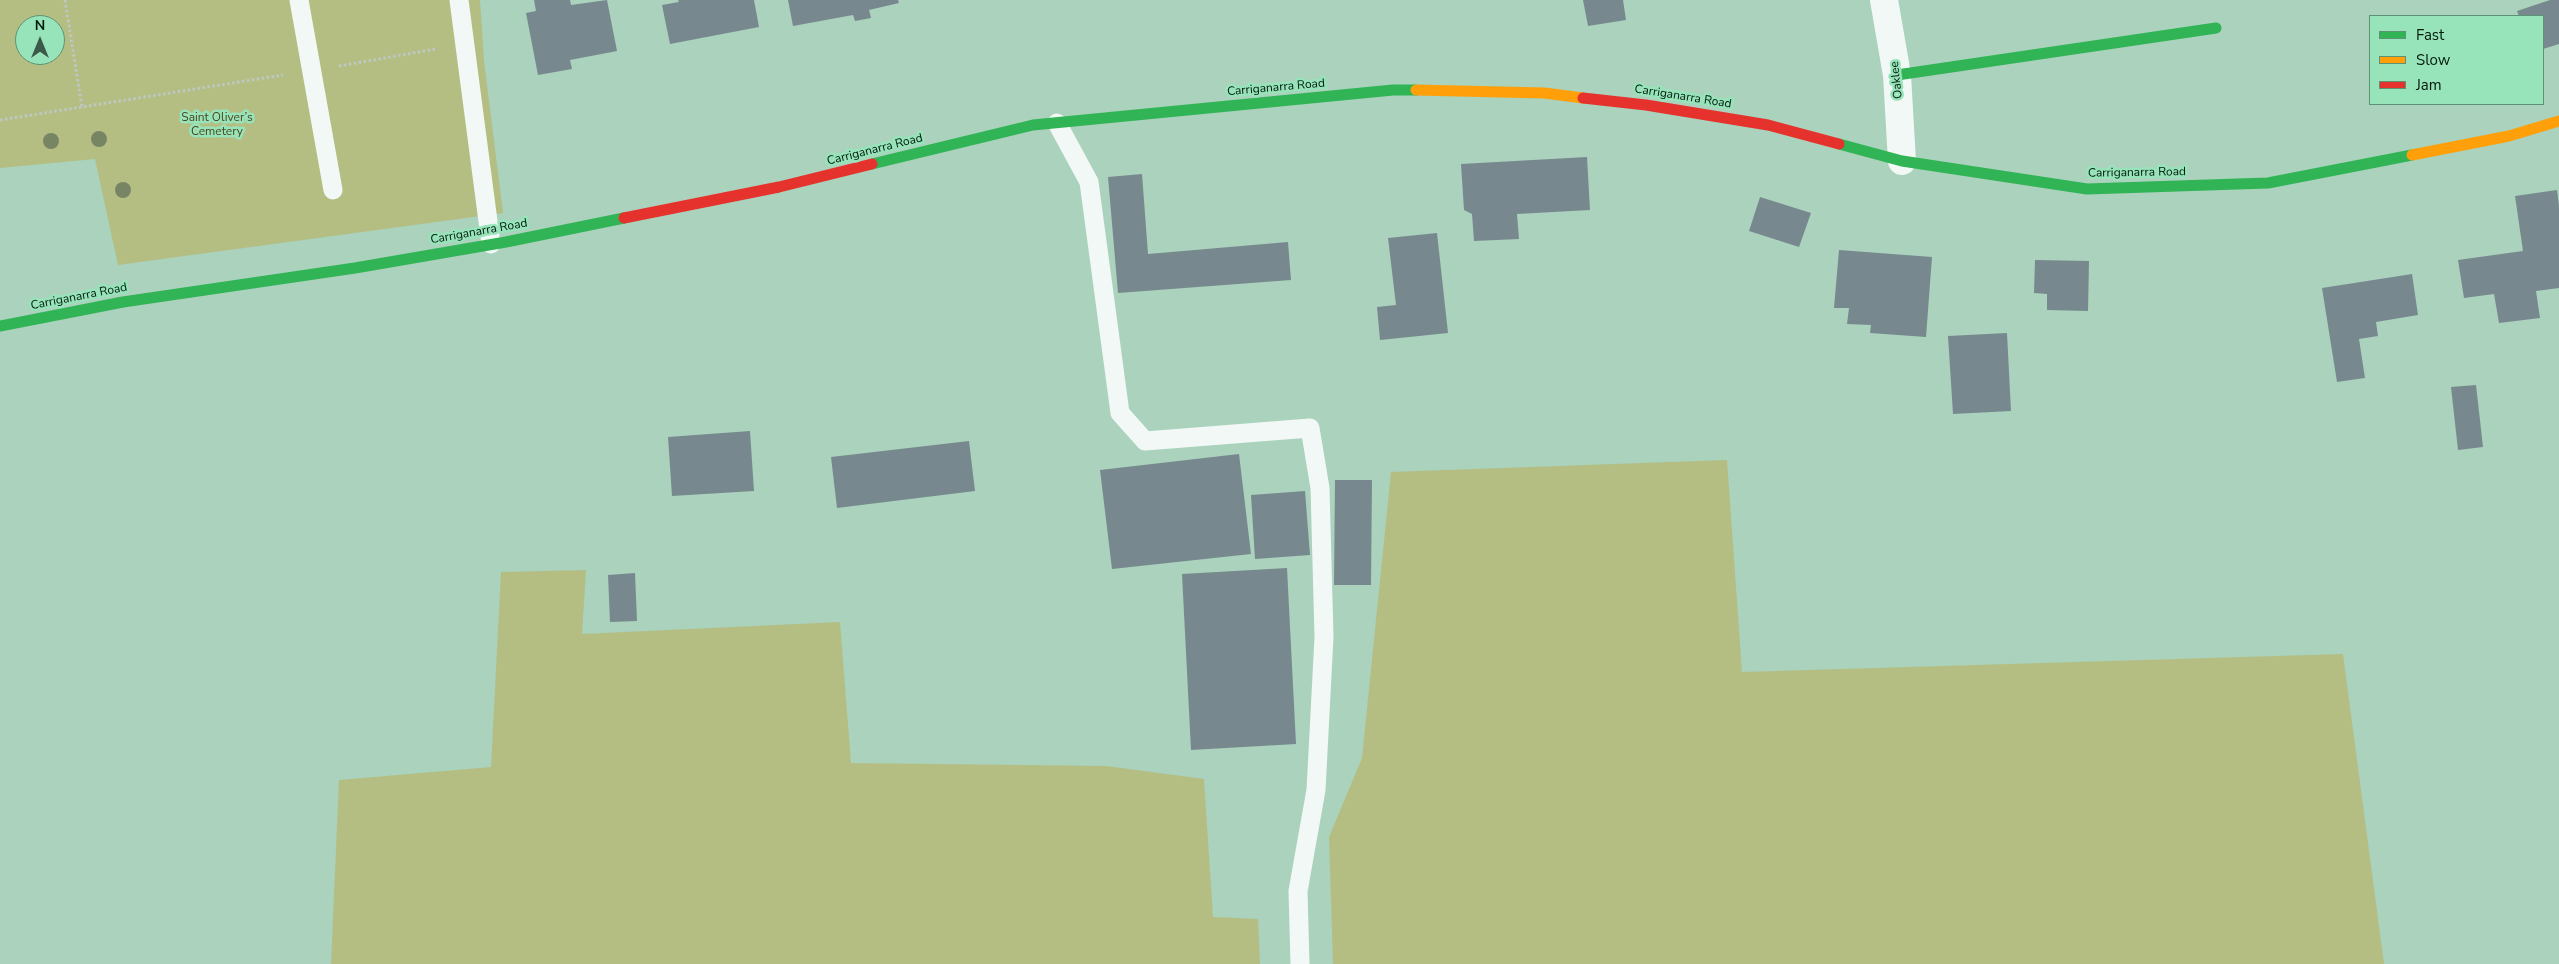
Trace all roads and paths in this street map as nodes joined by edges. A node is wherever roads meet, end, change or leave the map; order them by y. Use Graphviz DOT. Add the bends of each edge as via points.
graph roads {
  1 [pos="65,0"];
  2 [pos="299,0"];
  3 [pos="459,0"];
  4 [pos="1884,0"];
  5 [pos="2216,28"];
  6 [pos="465,44"];
  7 [pos="311,70"];
  8 [pos="1897,75"];
  9 [pos="82,107"];
  10 [pos="0,120"];
  11 [pos="2559,121"];
  12 [pos="1058,123"];
  13 [pos="1902,161"];
  14 [pos="333,190"];
  15 [pos="492,244"];
  16 [pos="0,326"];
  17 [pos="1300,964"];
  1 -- 9 [label="path"];
  2 -- 7 [label="lane"];
  3 -- 6 [label="lane"];
  4 -- 8 [label="street, Oaklee"];
  5 -- 8 [label="street"];
  6 -- 7 [label="path"];
  6 -- 15 [label="lane"];
  7 -- 9 [label="path"];
  7 -- 14 [label="lane"];
  8 -- 13 [label="street, Oaklee"];
  9 -- 10 [label="path"];
  11 -- 13 [label="street, Carriganarra Road" via="2509,136 2268,184 2087,189"];
  12 -- 13 [label="street, Carriganarra Road" via="1393,90 1544,94 1646,105 1768,125"];
  12 -- 15 [label="street, Carriganarra Road" via="1033,125 779,187"];
  12 -- 17 [label="lane" via="1089,182 1120,413 1145,441 1310,428 1320,488 1324,637 1316,790 1298,891"];
  15 -- 16 [label="street, Carriganarra Road" via="356,268 123,302"];
}
